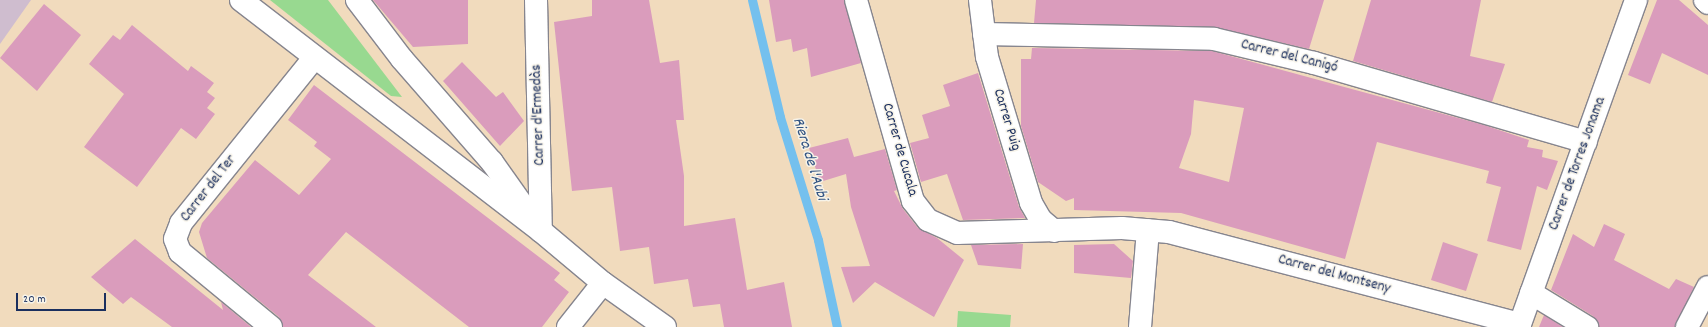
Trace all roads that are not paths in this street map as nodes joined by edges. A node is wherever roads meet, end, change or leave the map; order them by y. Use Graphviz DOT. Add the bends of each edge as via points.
graph roads {
  1 [pos="241,0"];
  2 [pos="357,0"];
  3 [pos="536,0"];
  4 [pos="856,0"];
  5 [pos="980,0"];
  6 [pos="1636,0"];
  7 [pos="1705,0"];
  8 [pos="1708,3"];
  9 [pos="984,34"];
  10 [pos="314,58"];
  11 [pos="1586,142"];
  12 [pos="1054,230"];
  13 [pos="1148,230"];
  14 [pos="541,231"];
  15 [pos="603,283"];
  16 [pos="1708,287"];
  17 [pos="1531,293"];
  18 [pos="1519,326"];
  19 [pos="271,327"];
  20 [pos="568,327"];
  21 [pos="665,327"];
  22 [pos="1140,327"];
  23 [pos="1587,327"];
  24 [pos="1687,327"];
  1 -- 10 [label="street"];
  2 -- 14 [label="street" via="402,59 492,162"];
  3 -- 14 [label="street, Carrer d'Ermedàs"];
  4 -- 12 [label="street, Carrer de Cucala" via="913,201 928,220 957,233"];
  5 -- 9 [label="street, Carrer Puig"];
  6 -- 11 [label="street, Carrer de Torres Jonama"];
  7 -- 8 [label="street"];
  9 -- 11 [label="street, Carrer del Canigó" via="1214,39 1314,63"];
  9 -- 12 [label="street, Carrer Puig" via="1031,203 1041,220"];
  10 -- 14 [label="street"];
  10 -- 19 [label="street, Carrer del Ter" via="181,223 175,239 180,252"];
  11 -- 17 [label="street, Carrer de Torres Jonama"];
  12 -- 13 [label="street, Carrer de Cucala"];
  13 -- 18 [label="street, Carrer del Montseny" via="1169,232"];
  13 -- 22 [label="street"];
  14 -- 15 [label="street"];
  15 -- 20 [label="street"];
  15 -- 21 [label="street"];
  16 -- 24 [label="street"];
  17 -- 18 [label="street, Carrer de Torres Jonama"];
  17 -- 23 [label="street"];
}
